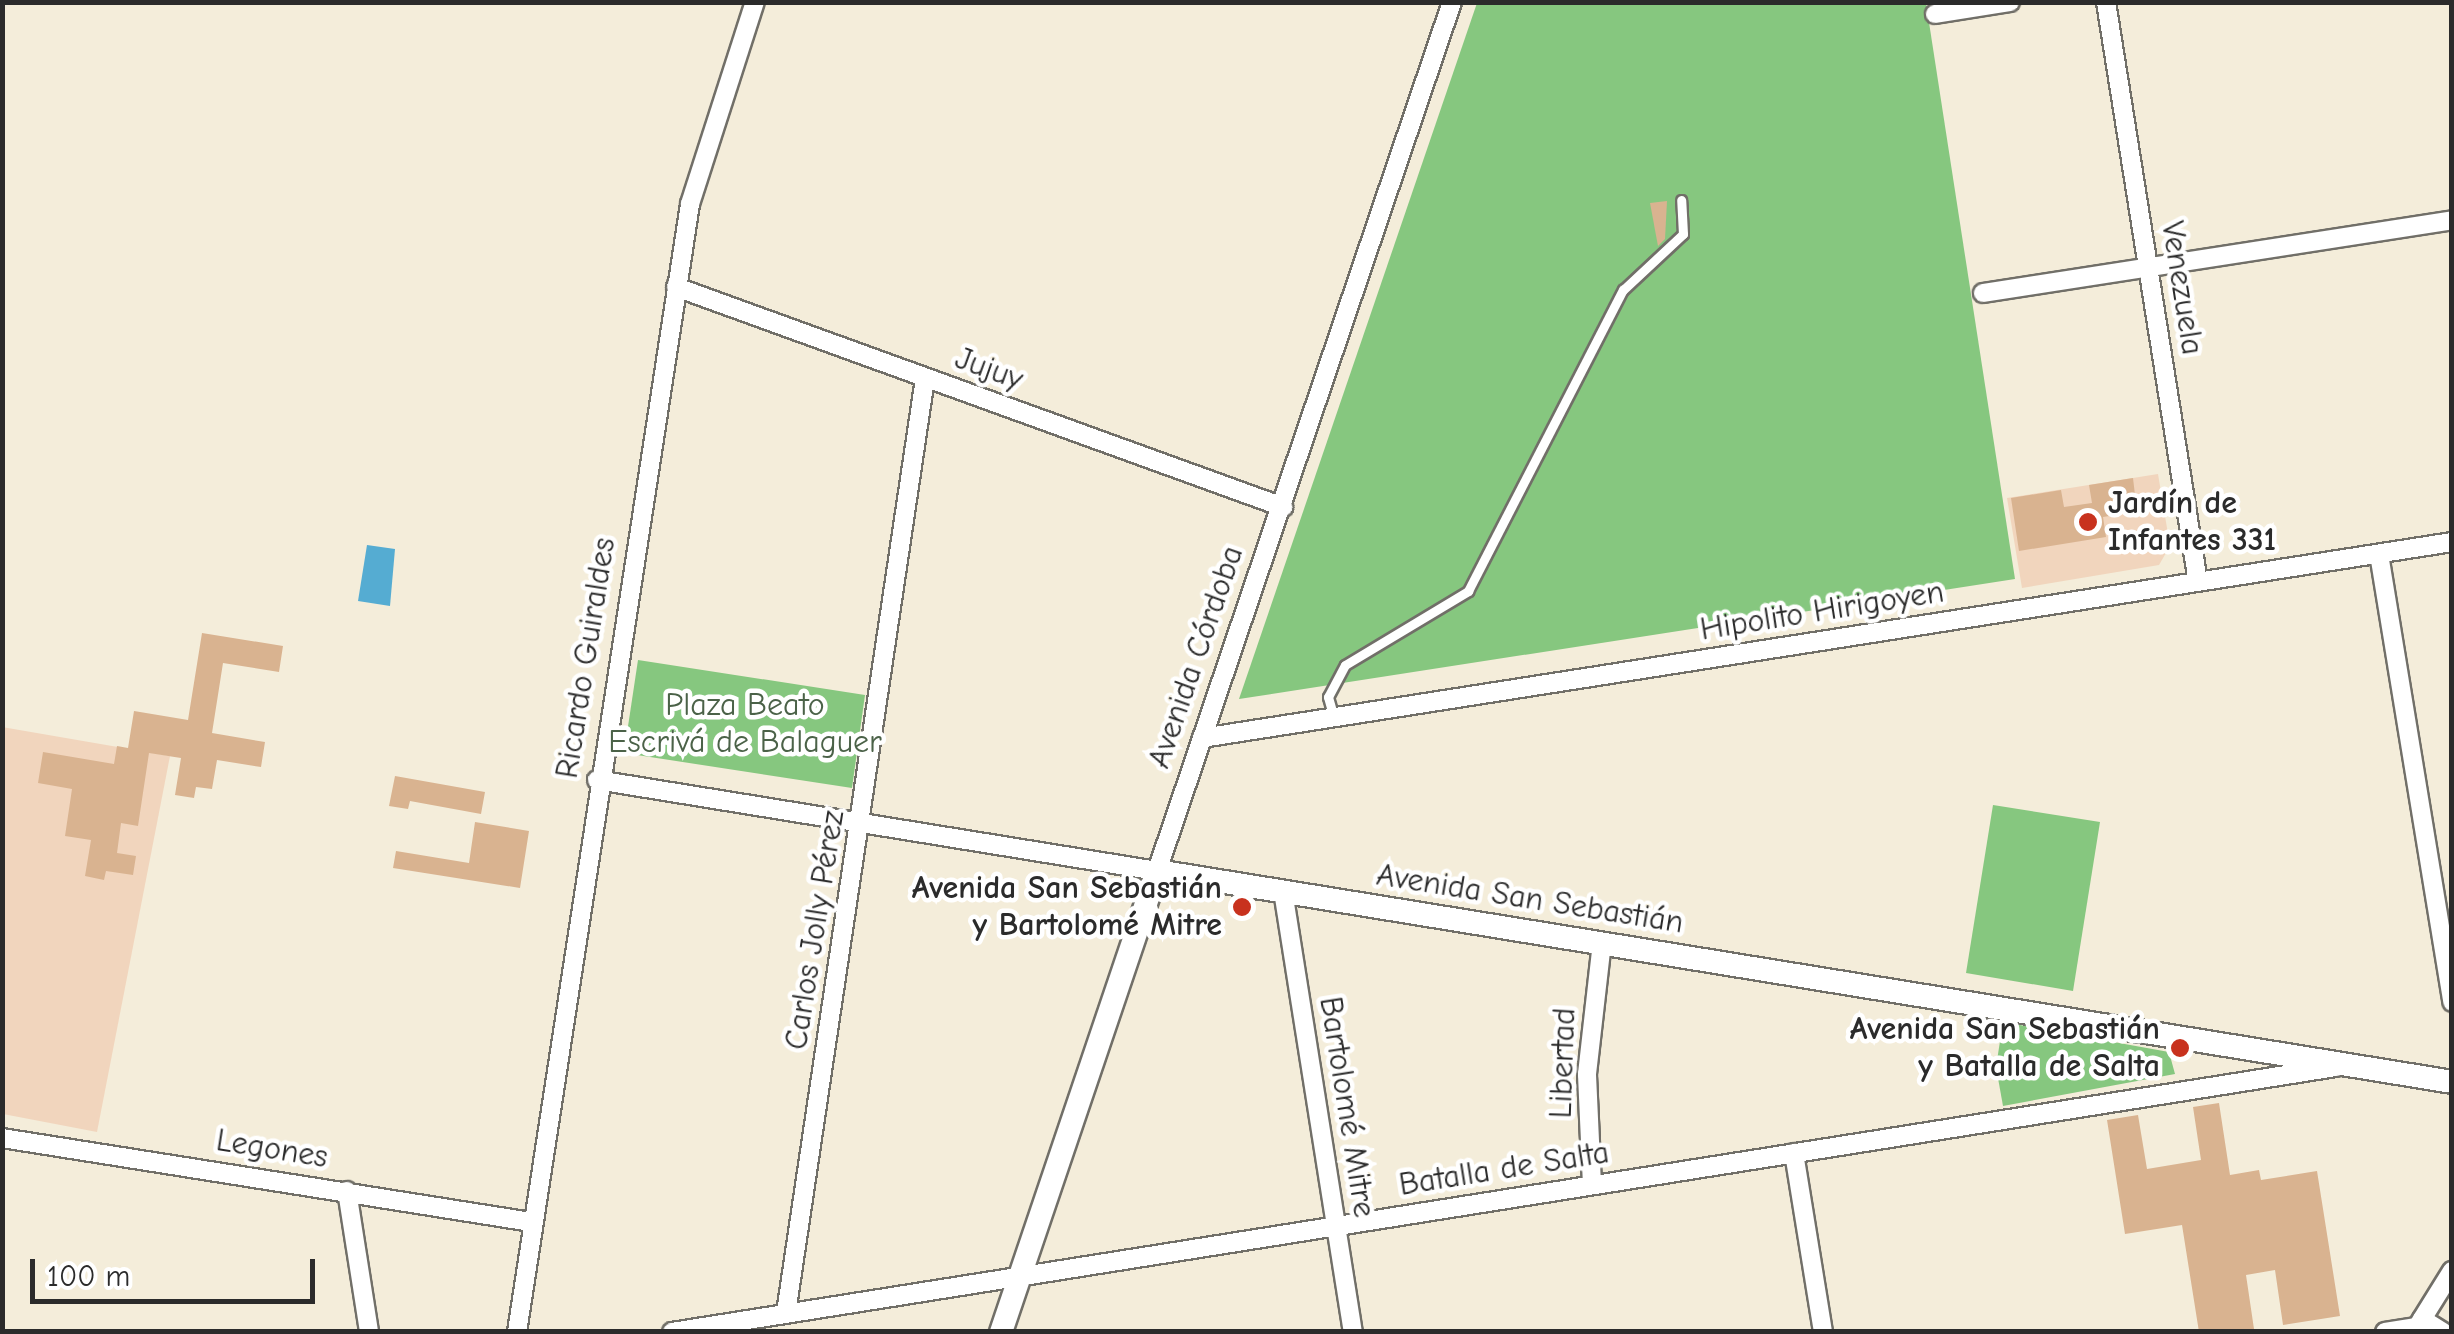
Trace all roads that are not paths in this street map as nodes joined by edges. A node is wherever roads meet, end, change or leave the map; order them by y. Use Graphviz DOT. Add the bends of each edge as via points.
graph roads {
  1 [pos="755,2"];
  2 [pos="1452,2"];
  3 [pos="2010,2"];
  4 [pos="2106,2"];
  5 [pos="1936,14"];
  6 [pos="1681,200"];
  7 [pos="2452,220"];
  8 [pos="2148,268"];
  9 [pos="676,287"];
  10 [pos="1982,294"];
  11 [pos="925,378"];
  12 [pos="1282,508"];
  13 [pos="2452,542"];
  14 [pos="2379,554"];
  15 [pos="2198,582"];
  16 [pos="1334,718"];
  17 [pos="1202,738"];
  18 [pos="597,780"];
  19 [pos="862,823"];
  20 [pos="1157,871"];
  21 [pos="1282,891"];
  22 [pos="2443,901"];
  23 [pos="1602,944"];
  24 [pos="2452,1002"];
  25 [pos="2345,1065"];
  26 [pos="2452,1082"];
  27 [pos="2,1138"];
  28 [pos="1794,1153"];
  29 [pos="1592,1185"];
  30 [pos="347,1191"];
  31 [pos="531,1222"];
  32 [pos="1336,1226"];
  33 [pos="2452,1271"];
  34 [pos="1020,1276"];
  35 [pos="786,1313"];
  36 [pos="2417,1326"];
  37 [pos="369,1332"];
  38 [pos="517,1332"];
  39 [pos="672,1332"];
  40 [pos="1001,1332"];
  41 [pos="1353,1332"];
  42 [pos="1823,1332"];
  43 [pos="2385,1332"];
  44 [pos="2443,1332"];
  1 -- 9 [label="street, Ricardo Guiraldes" via="690,204"];
  2 -- 12 [label="street, Avenida Córdoba"];
  3 -- 5 [label="street"];
  4 -- 8 [label="street, Venezuela"];
  6 -- 16 [label="lane" via="1683,234 1623,290 1468,591 1346,665 1328,697"];
  7 -- 8 [label="street"];
  8 -- 10 [label="street"];
  8 -- 15 [label="street, Venezuela"];
  9 -- 11 [label="street, Jujuy"];
  9 -- 18 [label="street, Ricardo Guiraldes"];
  11 -- 12 [label="street, Jujuy"];
  11 -- 19 [label="street, Carlos Jolly Pérez"];
  12 -- 17 [label="street, Avenida Córdoba"];
  13 -- 14 [label="street, Hipolito Hirigoyen"];
  14 -- 15 [label="street, Hipolito Hirigoyen"];
  14 -- 22 [label="street"];
  15 -- 16 [label="street, Hipolito Hirigoyen"];
  16 -- 17 [label="street, Hipolito Hirigoyen"];
  17 -- 20 [label="street, Avenida Córdoba"];
  18 -- 19 [label="street, Avenida San Sebastián"];
  18 -- 31 [label="street, Ricardo Guiraldes"];
  19 -- 20 [label="street, Avenida San Sebastián"];
  19 -- 35 [label="street, Carlos Jolly Pérez"];
  20 -- 21 [label="street, Avenida San Sebastián"];
  20 -- 34 [label="street, Avenida Córdoba"];
  21 -- 23 [label="street, Avenida San Sebastián"];
  21 -- 32 [label="street, Bartolomé Mitre"];
  22 -- 24 [label="street"];
  23 -- 25 [label="street, Avenida San Sebastián"];
  23 -- 29 [label="street, Libertad" via="1586,1074"];
  25 -- 26 [label="street, Avenida San Sebastián"];
  25 -- 28 [label="street, Batalla de Salta"];
  27 -- 30 [label="street, Legones"];
  28 -- 29 [label="street, Batalla de Salta"];
  28 -- 42 [label="street"];
  29 -- 32 [label="street, Batalla de Salta"];
  30 -- 31 [label="street, Legones"];
  30 -- 37 [label="street"];
  31 -- 38 [label="street, Ricardo Guiraldes"];
  32 -- 34 [label="street, Batalla de Salta"];
  32 -- 41 [label="street, Bartolomé Mitre"];
  33 -- 36 [label="street"];
  34 -- 35 [label="street, Batalla de Salta"];
  34 -- 40 [label="street, Avenida Córdoba"];
  35 -- 39 [label="street, Batalla de Salta"];
  36 -- 43 [label="street"];
  36 -- 44 [label="street"];
}
